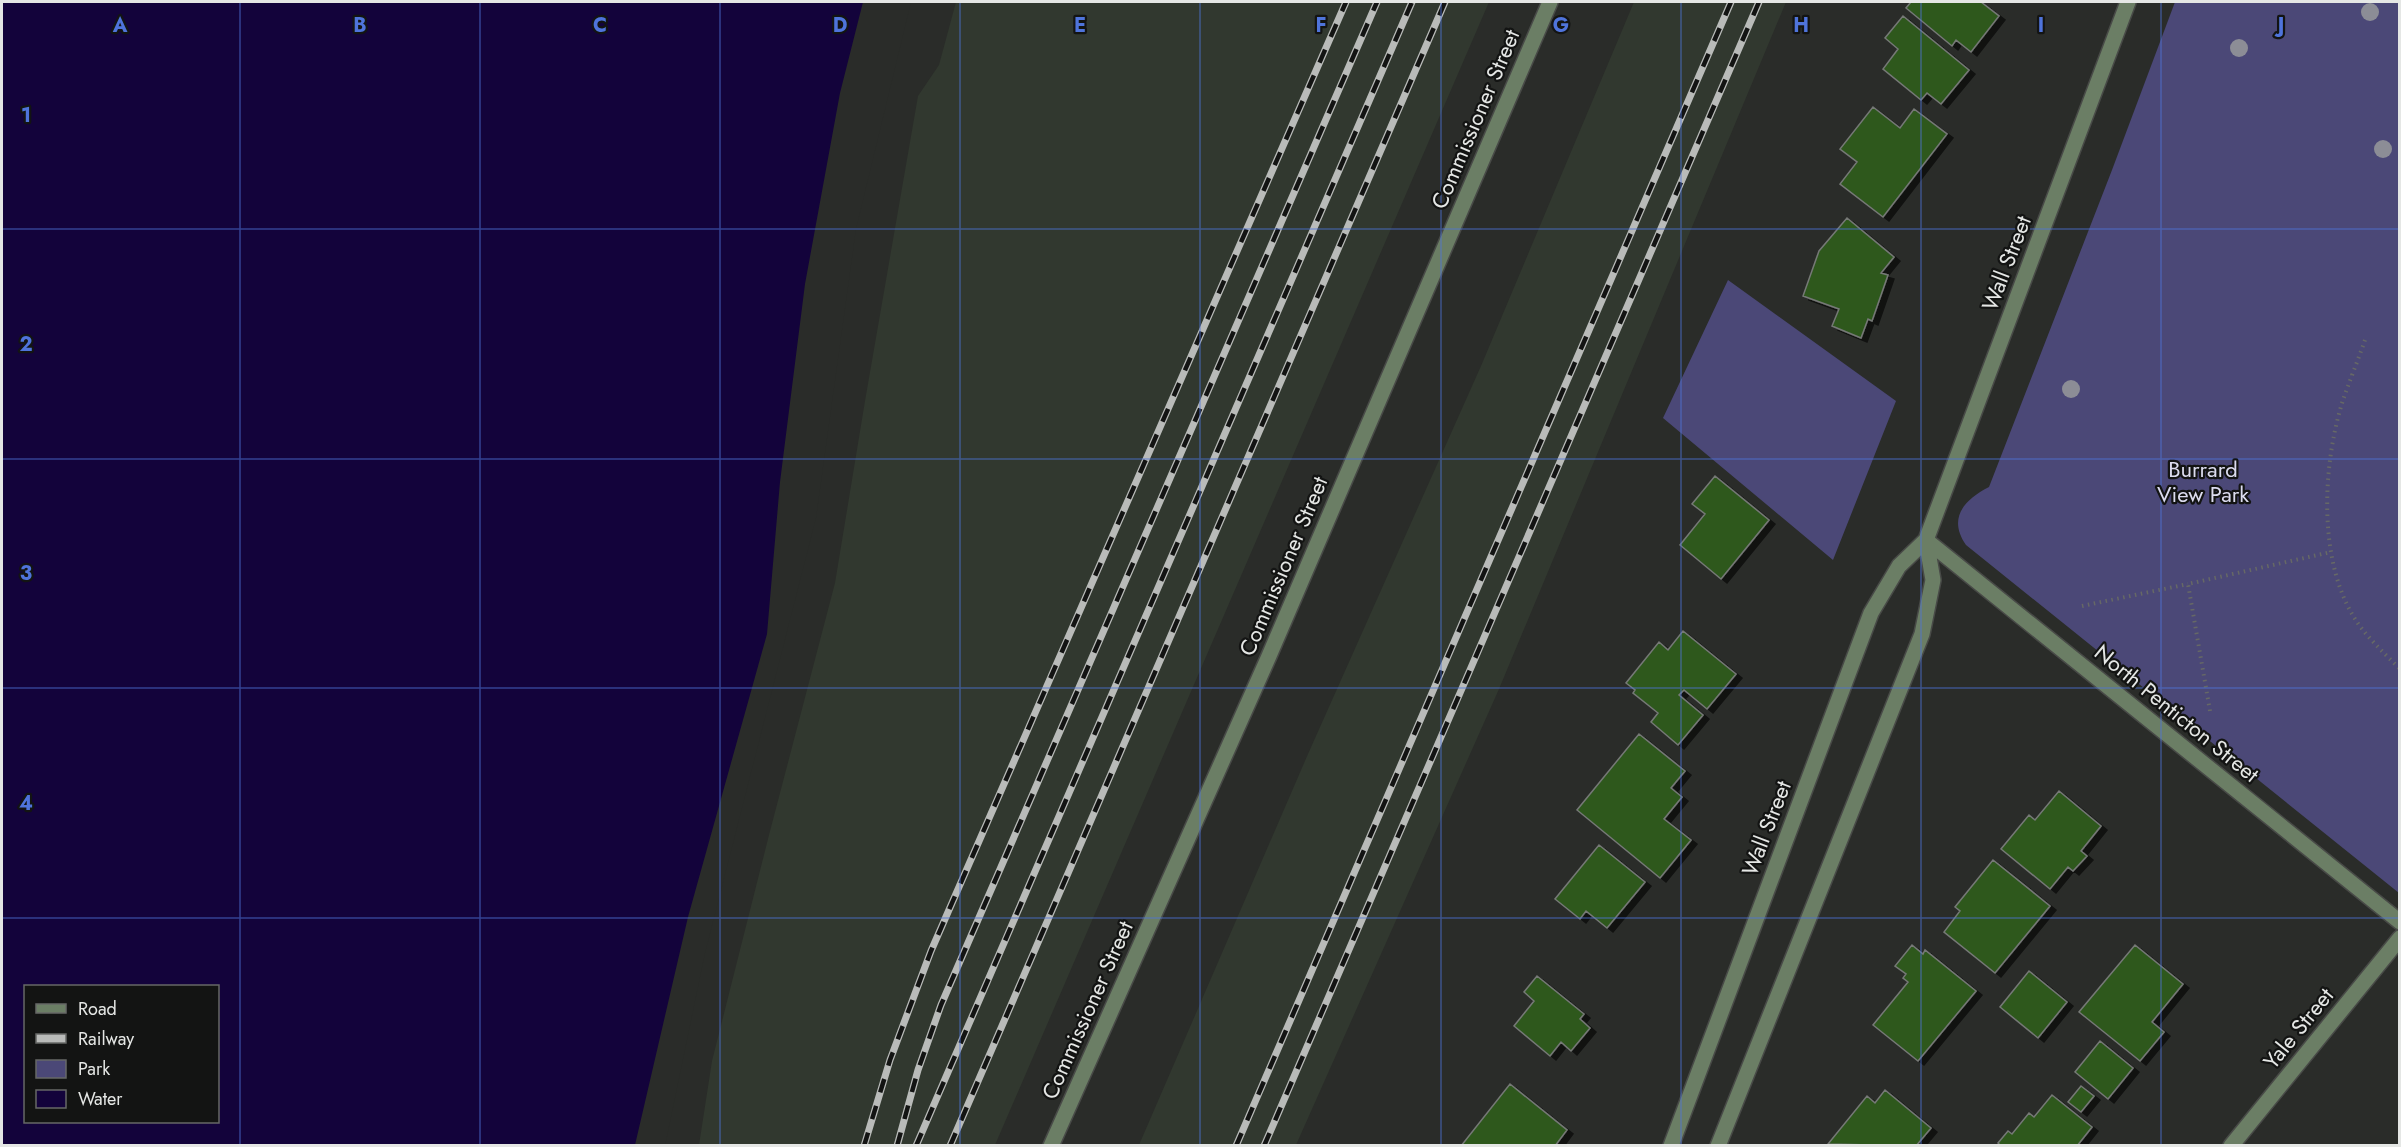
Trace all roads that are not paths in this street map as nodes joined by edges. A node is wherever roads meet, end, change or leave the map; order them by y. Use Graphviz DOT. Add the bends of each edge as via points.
graph roads {
  1 [pos="1550,2"];
  2 [pos="2128,2"];
  3 [pos="1926,540"];
  4 [pos="2400,922"];
  5 [pos="2400,938"];
  6 [pos="1052,1146"];
  7 [pos="1671,1146"];
  8 [pos="1718,1146"];
  9 [pos="2232,1146"];
  1 -- 6 [label="street, Commissioner Street" via="1269,656"];
  2 -- 3 [label="street, Wall Street"];
  3 -- 4 [label="street, North Penticton Street"];
  3 -- 7 [label="street, Wall Street" via="1899,566 1871,613"];
  3 -- 8 [label="street" via="1933,580 1922,634"];
  5 -- 9 [label="street, Yale Street"];
}
